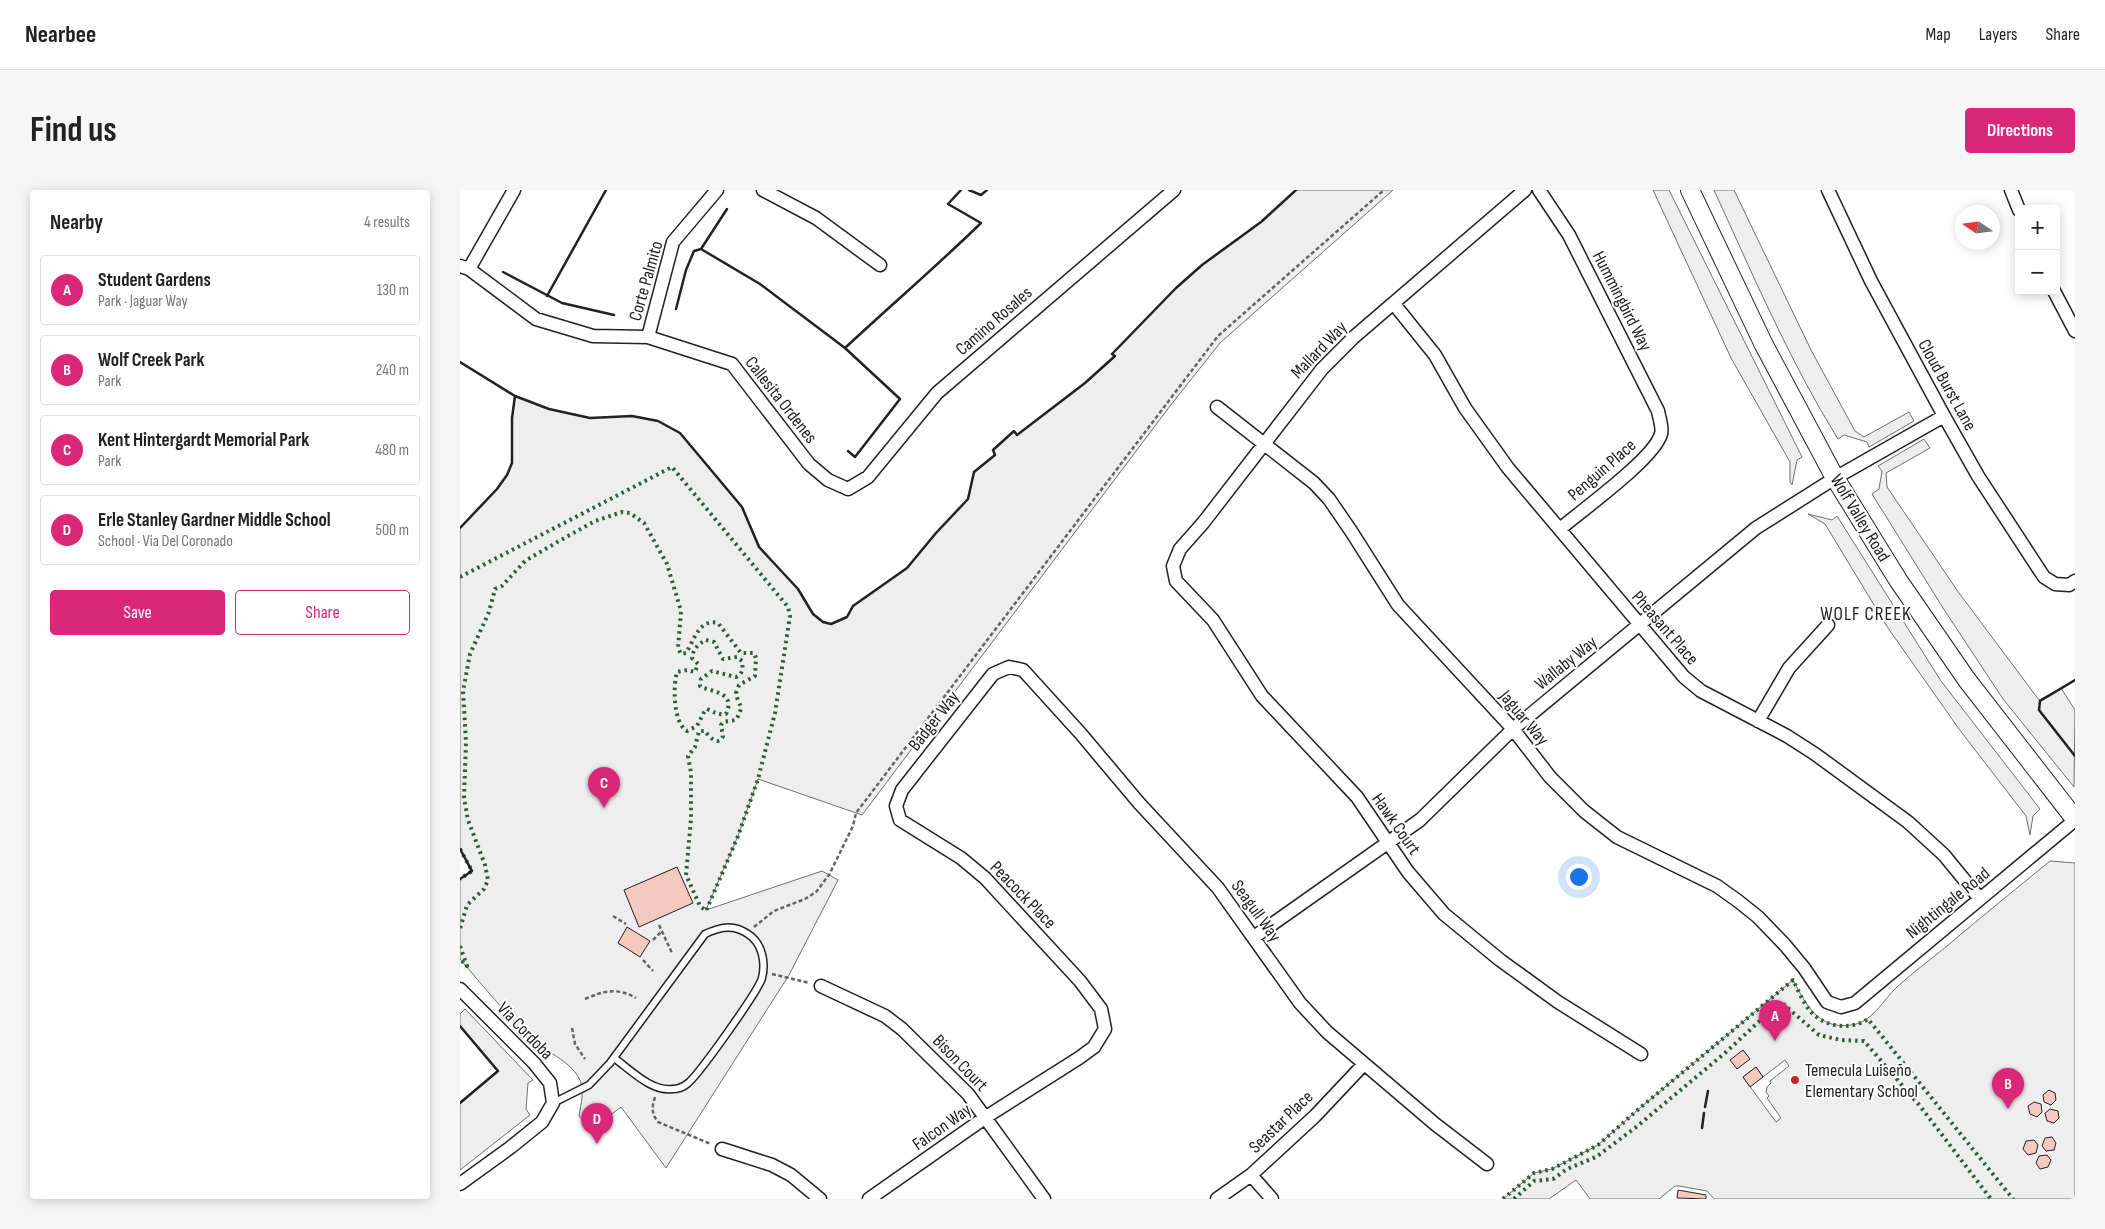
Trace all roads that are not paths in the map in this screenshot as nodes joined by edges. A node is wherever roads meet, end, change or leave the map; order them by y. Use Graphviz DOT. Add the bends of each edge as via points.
graph roads {
  1 [pos="514,190"];
  2 [pos="717,190"];
  3 [pos="762,190"];
  4 [pos="1174,190"];
  5 [pos="1525,190"];
  6 [pos="1539,190"];
  7 [pos="1690,190"];
  8 [pos="1828,190"];
  9 [pos="2011,190"];
  10 [pos="2017,205"];
  11 [pos="880,265"];
  12 [pos="465,268"];
  13 [pos="2056,295"];
  14 [pos="1394,304"];
  15 [pos="2075,331"];
  16 [pos="648,337"];
  17 [pos="1217,407"];
  18 [pos="1944,416"];
  19 [pos="1662,433"];
  20 [pos="1264,443"];
  21 [pos="1835,478"];
  22 [pos="848,489"];
  23 [pos="1560,529"];
  24 [pos="1173,566"];
  25 [pos="2075,582"];
  26 [pos="1828,625"];
  27 [pos="1639,626"];
  28 [pos="1009,667"];
  29 [pos="1758,721"];
  30 [pos="1513,729"];
  31 [pos="896,806"];
  32 [pos="2075,820"];
  33 [pos="1389,842"];
  34 [pos="1980,899"];
  35 [pos="1254,937"];
  36 [pos="821,986"];
  37 [pos="460,989"];
  38 [pos="1841,1007"];
  39 [pos="1105,1029"];
  40 [pos="1641,1054"];
  41 [pos="614,1058"];
  42 [pos="1364,1064"];
  43 [pos="553,1103"];
  44 [pos="986,1117"];
  45 [pos="722,1149"];
  46 [pos="1487,1164"];
  47 [pos="1251,1175"];
  48 [pos="460,1184"];
  49 [pos="820,1199"];
  50 [pos="869,1199"];
  51 [pos="1044,1199"];
  52 [pos="1216,1199"];
  53 [pos="1272,1199"];
  1 -- 12 [label="street"];
  2 -- 16 [label="street, Corte Palmito" via="673,242"];
  3 -- 11 [label="street" via="816,218"];
  4 -- 22 [label="street, Camino Rosales" via="937,393 868,477"];
  5 -- 14 [label="street, Mallard Way"];
  6 -- 19 [label="street, Hummingbird Way" via="1569,235 1658,411"];
  7 -- 21 [label="main road, Wolf Valley Road" via="1764,345"];
  8 -- 18 [label="street, Cloud Burst Lane" via="1871,282"];
  9 -- 10 [label="street"];
  12 -- 16 [label="street, Callesita Ordenes" via="536,319 593,336"];
  13 -- 15 [label="street"];
  14 -- 20 [label="street, Mallard Way" via="1322,368"];
  14 -- 23 [label="street, Pheasant Place" via="1436,355 1465,408 1508,468"];
  16 -- 22 [label="street, Callesita Ordenes" via="732,364 809,464 828,480"];
  17 -- 20 [label="street, Jaguar Way"];
  18 -- 21 [label="street, Wallaby Way"];
  18 -- 25 [label="street, Cloud Burst Lane" via="1978,476 2044,577 2055,584"];
  19 -- 23 [label="street, Penguin Place" via="1650,452 1630,471"];
  20 -- 24 [label="street, Mallard Way" via="1180,550"];
  20 -- 30 [label="street, Jaguar Way" via="1314,483 1329,500 1398,606"];
  21 -- 27 [label="street, Wallaby Way" via="1756,528"];
  21 -- 32 [label="main road, Wolf Valley Road" via="1898,580 1966,680"];
  23 -- 27 [label="street, Pheasant Place"];
  24 -- 33 [label="street, Hawk Court" via="1176,581 1213,620 1262,696 1357,798"];
  26 -- 29 [label="street" via="1789,668"];
  27 -- 29 [label="street, Pheasant Place" via="1674,667 1701,691"];
  27 -- 30 [label="street, Wallaby Way"];
  28 -- 31 [label="street, Badger Way" via="993,674 902,790"];
  28 -- 35 [label="street, Seagull Way" via="1023,670 1049,697 1139,803 1218,888"];
  29 -- 34 [label="street, Pheasant Place" via="1815,754 1908,822 1944,855"];
  30 -- 33 [label="street, Wallaby Way" via="1420,820"];
  30 -- 38 [label="street, Jaguar Way" via="1550,777 1584,812 1617,837 1717,886 1738,901 1785,945 1828,1002"];
  31 -- 39 [label="street, Peacock Place" via="900,820 961,858 985,878 1080,981 1101,1009"];
  32 -- 34 [label="street, Nightingale Road"];
  33 -- 35 [label="street, Wallaby Way"];
  33 -- 40 [label="street, Hawk Court" via="1408,872 1444,914 1558,1002"];
  34 -- 38 [label="street, Nightingale Road" via="1855,1004"];
  35 -- 42 [label="street, Seagull Way" via="1300,1003"];
  36 -- 44 [label="street, Bison Court" via="885,1016 902,1029 968,1094"];
  37 -- 43 [label="street, Via Cordoba" via="534,1063 550,1083"];
  39 -- 44 [label="street, Falcon Way" via="1087,1053"];
  41 -- 41 [label="lane" via="700,938 728,927 738,928 755,939 763,958 762,980 694,1077 680,1088 658,1088"];
  41 -- 43 [label="lane" via="588,1085"];
  42 -- 46 [label="street, Seagull Way"];
  42 -- 47 [label="street, Seastar Place" via="1315,1116"];
  43 -- 48 [label="street" via="542,1122"];
  44 -- 50 [label="street, Falcon Way"];
  44 -- 51 [label="street, Bison Court"];
  45 -- 49 [label="street" via="772,1165 791,1175"];
  47 -- 52 [label="street, Seastar Place"];
  47 -- 53 [label="street"];
}
